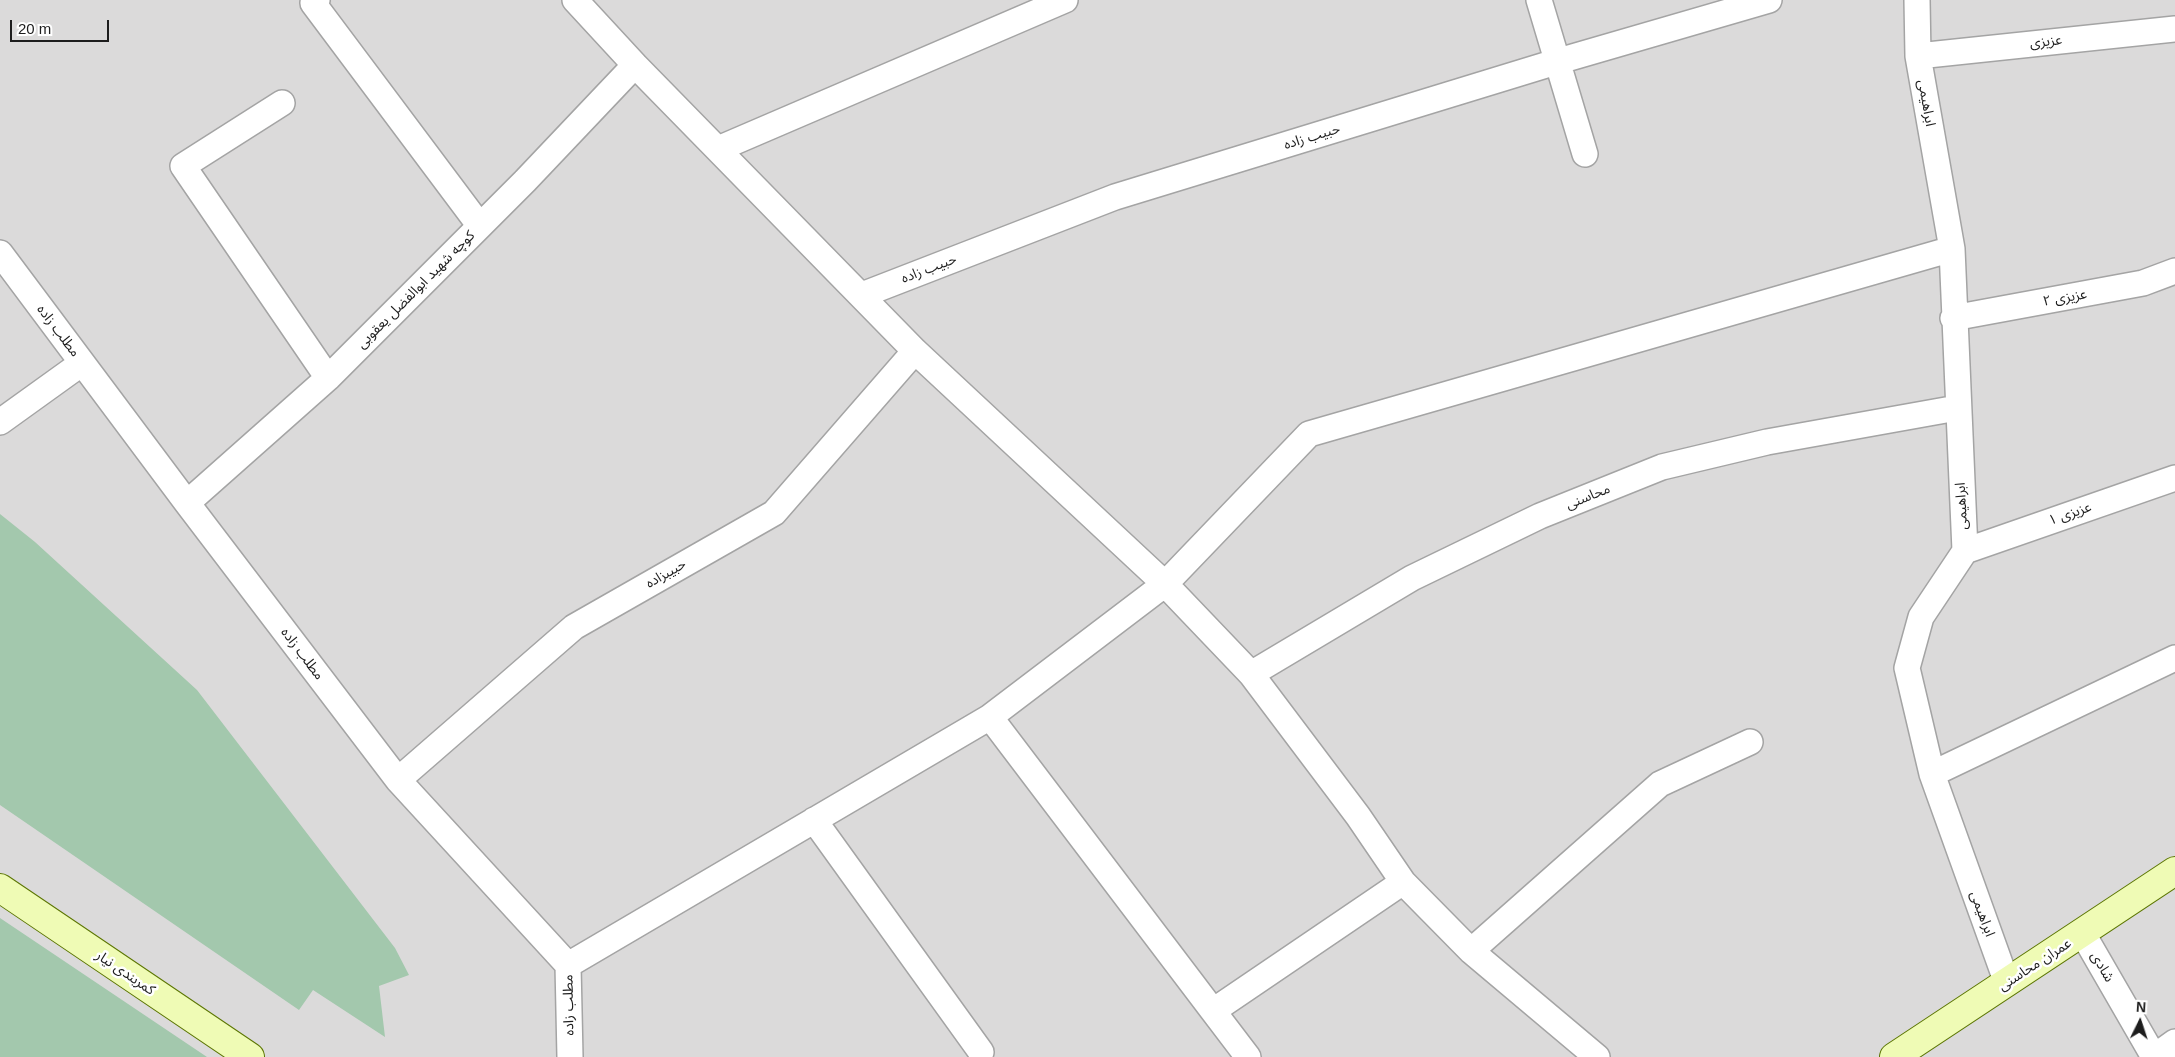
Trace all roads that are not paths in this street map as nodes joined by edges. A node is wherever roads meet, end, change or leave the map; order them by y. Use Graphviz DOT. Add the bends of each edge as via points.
graph roads {
  1 [pos="317,0"];
  2 [pos="575,0"];
  3 [pos="1065,0"];
  4 [pos="1539,0"];
  5 [pos="1769,0"];
  6 [pos="1917,0"];
  7 [pos="2175,29"];
  8 [pos="1918,56"];
  9 [pos="1559,61"];
  10 [pos="635,65"];
  11 [pos="282,102"];
  12 [pos="718,149"];
  13 [pos="1585,154"];
  14 [pos="480,226"];
  15 [pos="1952,249"];
  16 [pos="0,253"];
  17 [pos="2175,271"];
  18 [pos="862,295"];
  19 [pos="1953,318"];
  20 [pos="916,351"];
  21 [pos="82,363"];
  22 [pos="328,378"];
  23 [pos="1957,408"];
  24 [pos="0,422"];
  25 [pos="2175,478"];
  26 [pos="187,503"];
  27 [pos="1965,551"];
  28 [pos="1165,584"];
  29 [pos="2175,658"];
  30 [pos="1251,674"];
  31 [pos="990,717"];
  32 [pos="1750,742"];
  33 [pos="1932,774"];
  34 [pos="398,780"];
  35 [pos="814,820"];
  36 [pos="2175,871"];
  37 [pos="1403,882"];
  38 [pos="0,888"];
  39 [pos="2083,934"];
  40 [pos="1471,951"];
  41 [pos="568,965"];
  42 [pos="2007,983"];
  43 [pos="1213,1011"];
  44 [pos="2175,1042"];
  45 [pos="981,1052"];
  46 [pos="250,1057"];
  47 [pos="570,1057"];
  48 [pos="1248,1057"];
  49 [pos="1597,1057"];
  50 [pos="1894,1057"];
  1 -- 14 [label="street" via="314,3"];
  2 -- 10 [label="street"];
  3 -- 12 [label="street"];
  4 -- 9 [label="street"];
  5 -- 9 [label="street, حبیب زاده"];
  6 -- 8 [label="street, ابراهیمی"];
  7 -- 8 [label="street, عزیزی"];
  8 -- 15 [label="street, ابراهیمی"];
  9 -- 13 [label="street"];
  9 -- 18 [label="street, حبیب زاده" via="1115,196"];
  10 -- 12 [label="street"];
  10 -- 14 [label="street, کوچه شهید ابوالفضل یعقوبی"];
  11 -- 22 [label="street" via="182,166"];
  12 -- 18 [label="street"];
  14 -- 22 [label="street, کوچه شهید ابوالفضل یعقوبی"];
  15 -- 19 [label="street, ابراهیمی"];
  15 -- 28 [label="street" via="1309,434"];
  16 -- 21 [label="street, مطلب زاده"];
  17 -- 19 [label="street, عزیزی ۲" via="2143,283"];
  18 -- 20 [label="street"];
  19 -- 23 [label="street, ابراهیمی"];
  20 -- 28 [label="street"];
  20 -- 34 [label="street, حبیبزاده" via="774,513 574,627"];
  21 -- 24 [label="street"];
  21 -- 26 [label="street, مطلب زاده"];
  22 -- 26 [label="street, کوچه شهید ابوالفضل یعقوبی"];
  23 -- 27 [label="street, ابراهیمی"];
  23 -- 30 [label="street, محاسنی" via="1767,442 1662,467 1540,516 1412,578"];
  25 -- 27 [label="street, عزیزی ۱"];
  26 -- 34 [label="street, مطلب زاده"];
  27 -- 33 [label="street, ابراهیمی" via="1921,617 1907,668"];
  28 -- 30 [label="street"];
  28 -- 31 [label="street"];
  29 -- 33 [label="street"];
  30 -- 37 [label="street" via="1358,816"];
  31 -- 35 [label="street"];
  31 -- 43 [label="street"];
  32 -- 40 [label="street" via="1660,784"];
  33 -- 42 [label="street, ابراهیمی"];
  34 -- 41 [label="street, مطلب زاده"];
  35 -- 41 [label="street"];
  35 -- 45 [label="street"];
  36 -- 39 [label="street, عمران محاسنی"];
  37 -- 40 [label="street"];
  37 -- 43 [label="street"];
  38 -- 46 [label="street, کمربندی نیار"];
  39 -- 42 [label="street, عمران محاسنی"];
  39 -- 44 [label="street, شادی" via="2154,1057"];
  40 -- 49 [label="street"];
  41 -- 47 [label="street, مطلب زاده"];
  42 -- 50 [label="street, عمران محاسنی"];
  43 -- 48 [label="street"];
}
